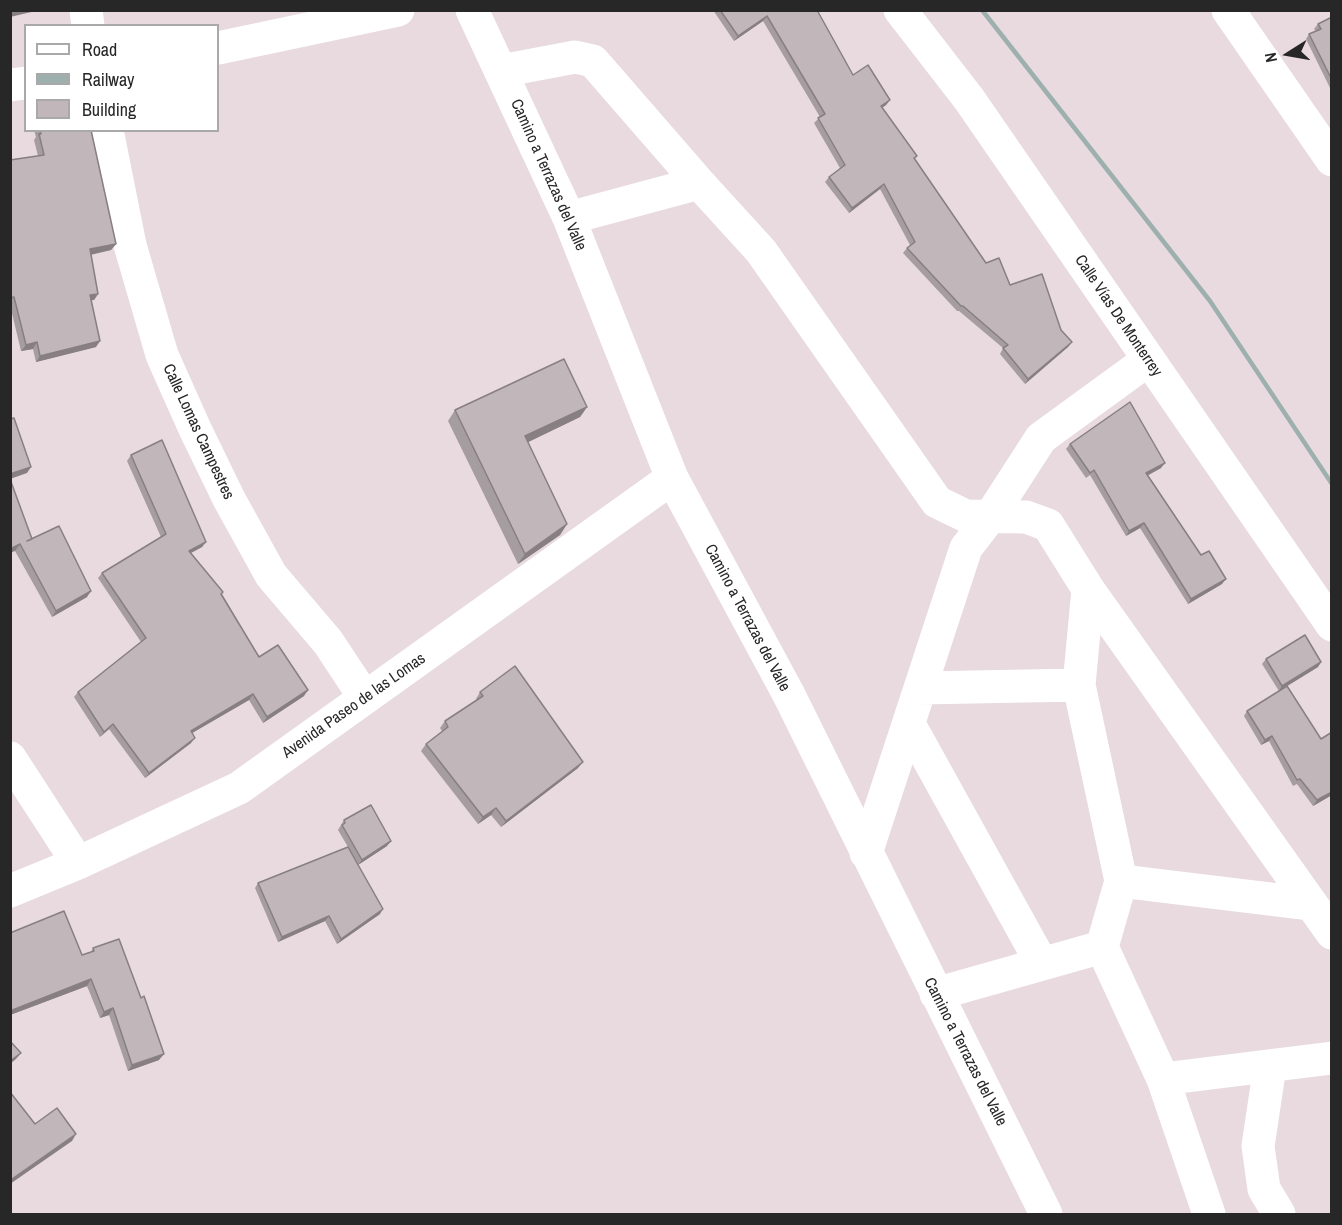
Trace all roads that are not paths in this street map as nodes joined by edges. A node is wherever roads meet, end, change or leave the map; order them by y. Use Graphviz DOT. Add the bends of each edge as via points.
graph roads {
  1 [pos="398,10"];
  2 [pos="472,10"];
  3 [pos="900,10"];
  4 [pos="1228,10"];
  5 [pos="219,48"];
  6 [pos="501,71"];
  7 [pos="107,132"];
  8 [pos="1332,159"];
  9 [pos="699,183"];
  10 [pos="569,218"];
  11 [pos="1148,360"];
  12 [pos="672,478"];
  13 [pos="990,517"];
  14 [pos="1088,590"];
  15 [pos="1332,625"];
  16 [pos="1079,685"];
  17 [pos="920,688"];
  18 [pos="365,698"];
  19 [pos="909,724"];
  20 [pos="10,758"];
  21 [pos="866,853"];
  22 [pos="78,863"];
  23 [pos="1121,881"];
  24 [pos="10,891"];
  25 [pos="1311,904"];
  26 [pos="1332,933"];
  27 [pos="1102,947"];
  28 [pos="1042,964"];
  29 [pos="936,994"];
  30 [pos="1332,1058"];
  31 [pos="1270,1066"];
  32 [pos="1163,1079"];
  33 [pos="1046,1215"];
  34 [pos="1209,1215"];
  35 [pos="1279,1215"];
  1 -- 5 [label="street"];
  2 -- 6 [label="street, Camino a Terrazas del Valle"];
  3 -- 11 [label="street, Calle Vías De Monterrey" via="969,99"];
  4 -- 8 [label="street"];
  6 -- 9 [label="street" via="575,57 593,61"];
  6 -- 10 [label="street, Camino a Terrazas del Valle"];
  7 -- 18 [label="street, Calle Lomas Campestres" via="130,245 162,355 195,429 270,574 328,642"];
  9 -- 10 [label="street"];
  9 -- 13 [label="street" via="761,251 937,502 966,516"];
  10 -- 12 [label="street, Camino a Terrazas del Valle"];
  11 -- 13 [label="street" via="1041,438"];
  11 -- 15 [label="street, Calle Vías De Monterrey"];
  12 -- 18 [label="street, Avenida Paseo de las Lomas"];
  12 -- 21 [label="street, Camino a Terrazas del Valle" via="789,695"];
  13 -- 14 [label="street" via="1026,517 1048,525"];
  13 -- 17 [label="street" via="966,548"];
  14 -- 16 [label="street"];
  14 -- 25 [label="street"];
  16 -- 17 [label="street"];
  16 -- 23 [label="street"];
  17 -- 19 [label="street"];
  18 -- 22 [label="street, Avenida Paseo de las Lomas" via="238,788"];
  19 -- 21 [label="street"];
  19 -- 28 [label="street"];
  20 -- 22 [label="street"];
  21 -- 29 [label="street, Camino a Terrazas del Valle"];
  22 -- 24 [label="street, Avenida Paseo de las Lomas"];
  23 -- 25 [label="street"];
  23 -- 27 [label="street"];
  25 -- 26 [label="street"];
  27 -- 28 [label="street"];
  27 -- 32 [label="street"];
  28 -- 29 [label="street"];
  29 -- 33 [label="street, Camino a Terrazas del Valle"];
  30 -- 31 [label="street"];
  31 -- 32 [label="street"];
  31 -- 35 [label="street" via="1258,1146 1264,1189"];
  32 -- 34 [label="street"];
}
